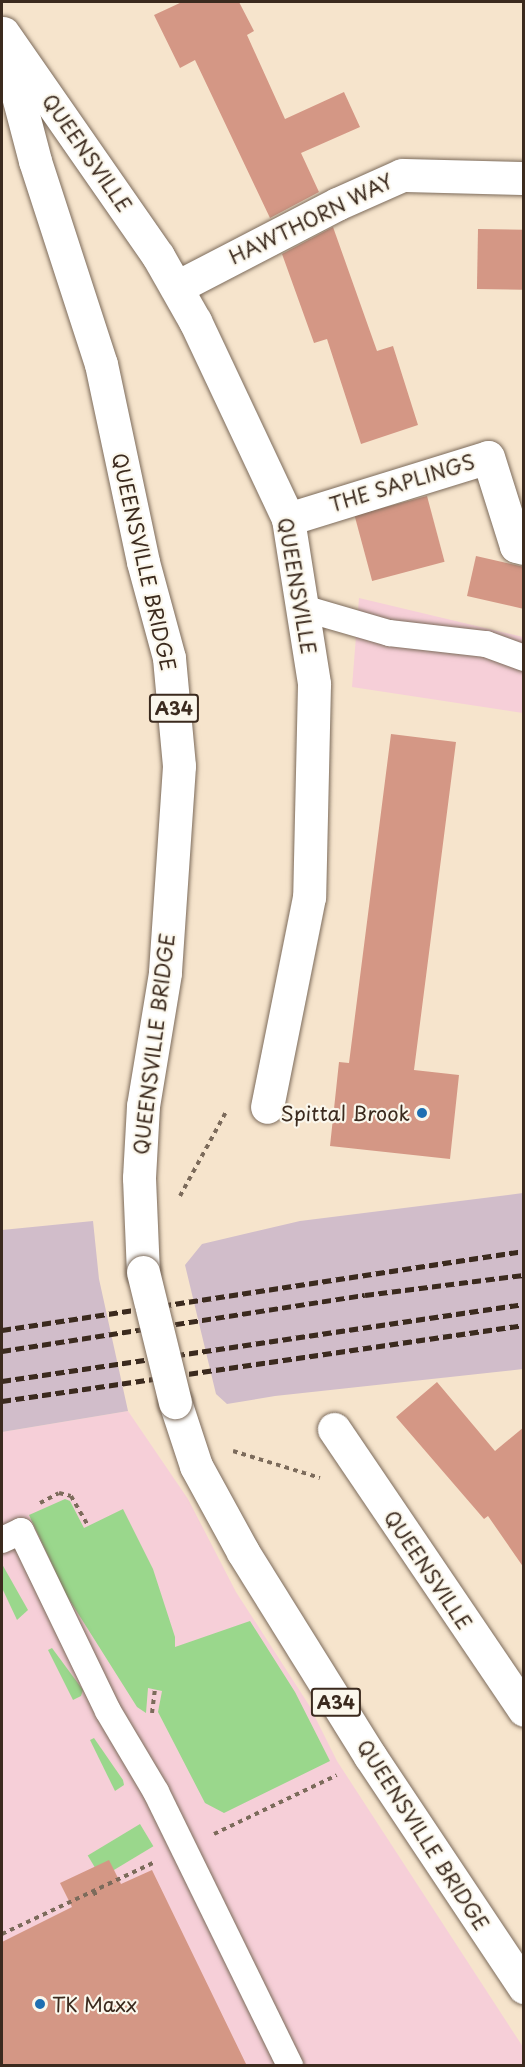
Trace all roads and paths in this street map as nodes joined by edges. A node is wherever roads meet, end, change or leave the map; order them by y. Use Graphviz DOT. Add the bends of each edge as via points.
graph roads {
  1 [pos="2,33"];
  2 [pos="524,178"];
  3 [pos="177,287"];
  4 [pos="288,519"];
  5 [pos="524,548"];
  6 [pos="303,608"];
  7 [pos="524,658"];
  8 [pos="267,1107"];
  9 [pos="178,1200"];
  10 [pos="334,1430"];
  11 [pos="186,1436"];
  12 [pos="377,1496"];
  13 [pos="34,1505"];
  14 [pos="88,1526"];
  15 [pos="2,1540"];
  16 [pos="524,1710"];
  17 [pos="346,1770"];
  18 [pos="182,1850"];
  19 [pos="94,1891"];
  20 [pos="96,1896"];
  21 [pos="2,1934"];
  22 [pos="524,1988"];
  23 [pos="290,2066"];
  1 -- 3 [label="main road, QUEENSVILLE"];
  1 -- 11 [label="main road, QUEENSVILLE BRIDGE / A34, bridge" via="35,161 101,364 143,561 169,658 179,766 165,973 143,1106 140,1178 143,1272"];
  2 -- 3 [label="main road, HAWTHORN WAY" via="402,175"];
  3 -- 4 [label="main road, QUEENSVILLE"];
  4 -- 5 [label="main road, THE SAPLINGS" via="488,457 516,546"];
  4 -- 6 [label="main road, QUEENSVILLE"];
  6 -- 7 [label="lane" via="389,633 486,644"];
  6 -- 8 [label="main road, QUEENSVILLE" via="314,684 309,897"];
  8 -- 9 [label="path" via="234,1098"];
  10 -- 12 [label="main road, QUEENSVILLE"];
  11 -- 12 [label="path"];
  11 -- 22 [label="main road, QUEENSVILLE BRIDGE / A34" via="196,1466 243,1552 370,1756"];
  12 -- 16 [label="main road, QUEENSVILLE"];
  13 -- 14 [label="path" via="59,1493 67,1494"];
  15 -- 18 [label="lane" via="21,1531 108,1711 156,1792"];
  17 -- 18 [label="path"];
  18 -- 19 [label="path"];
  18 -- 23 [label="lane"];
  19 -- 20 [label="path"];
  19 -- 21 [label="path"];
}
